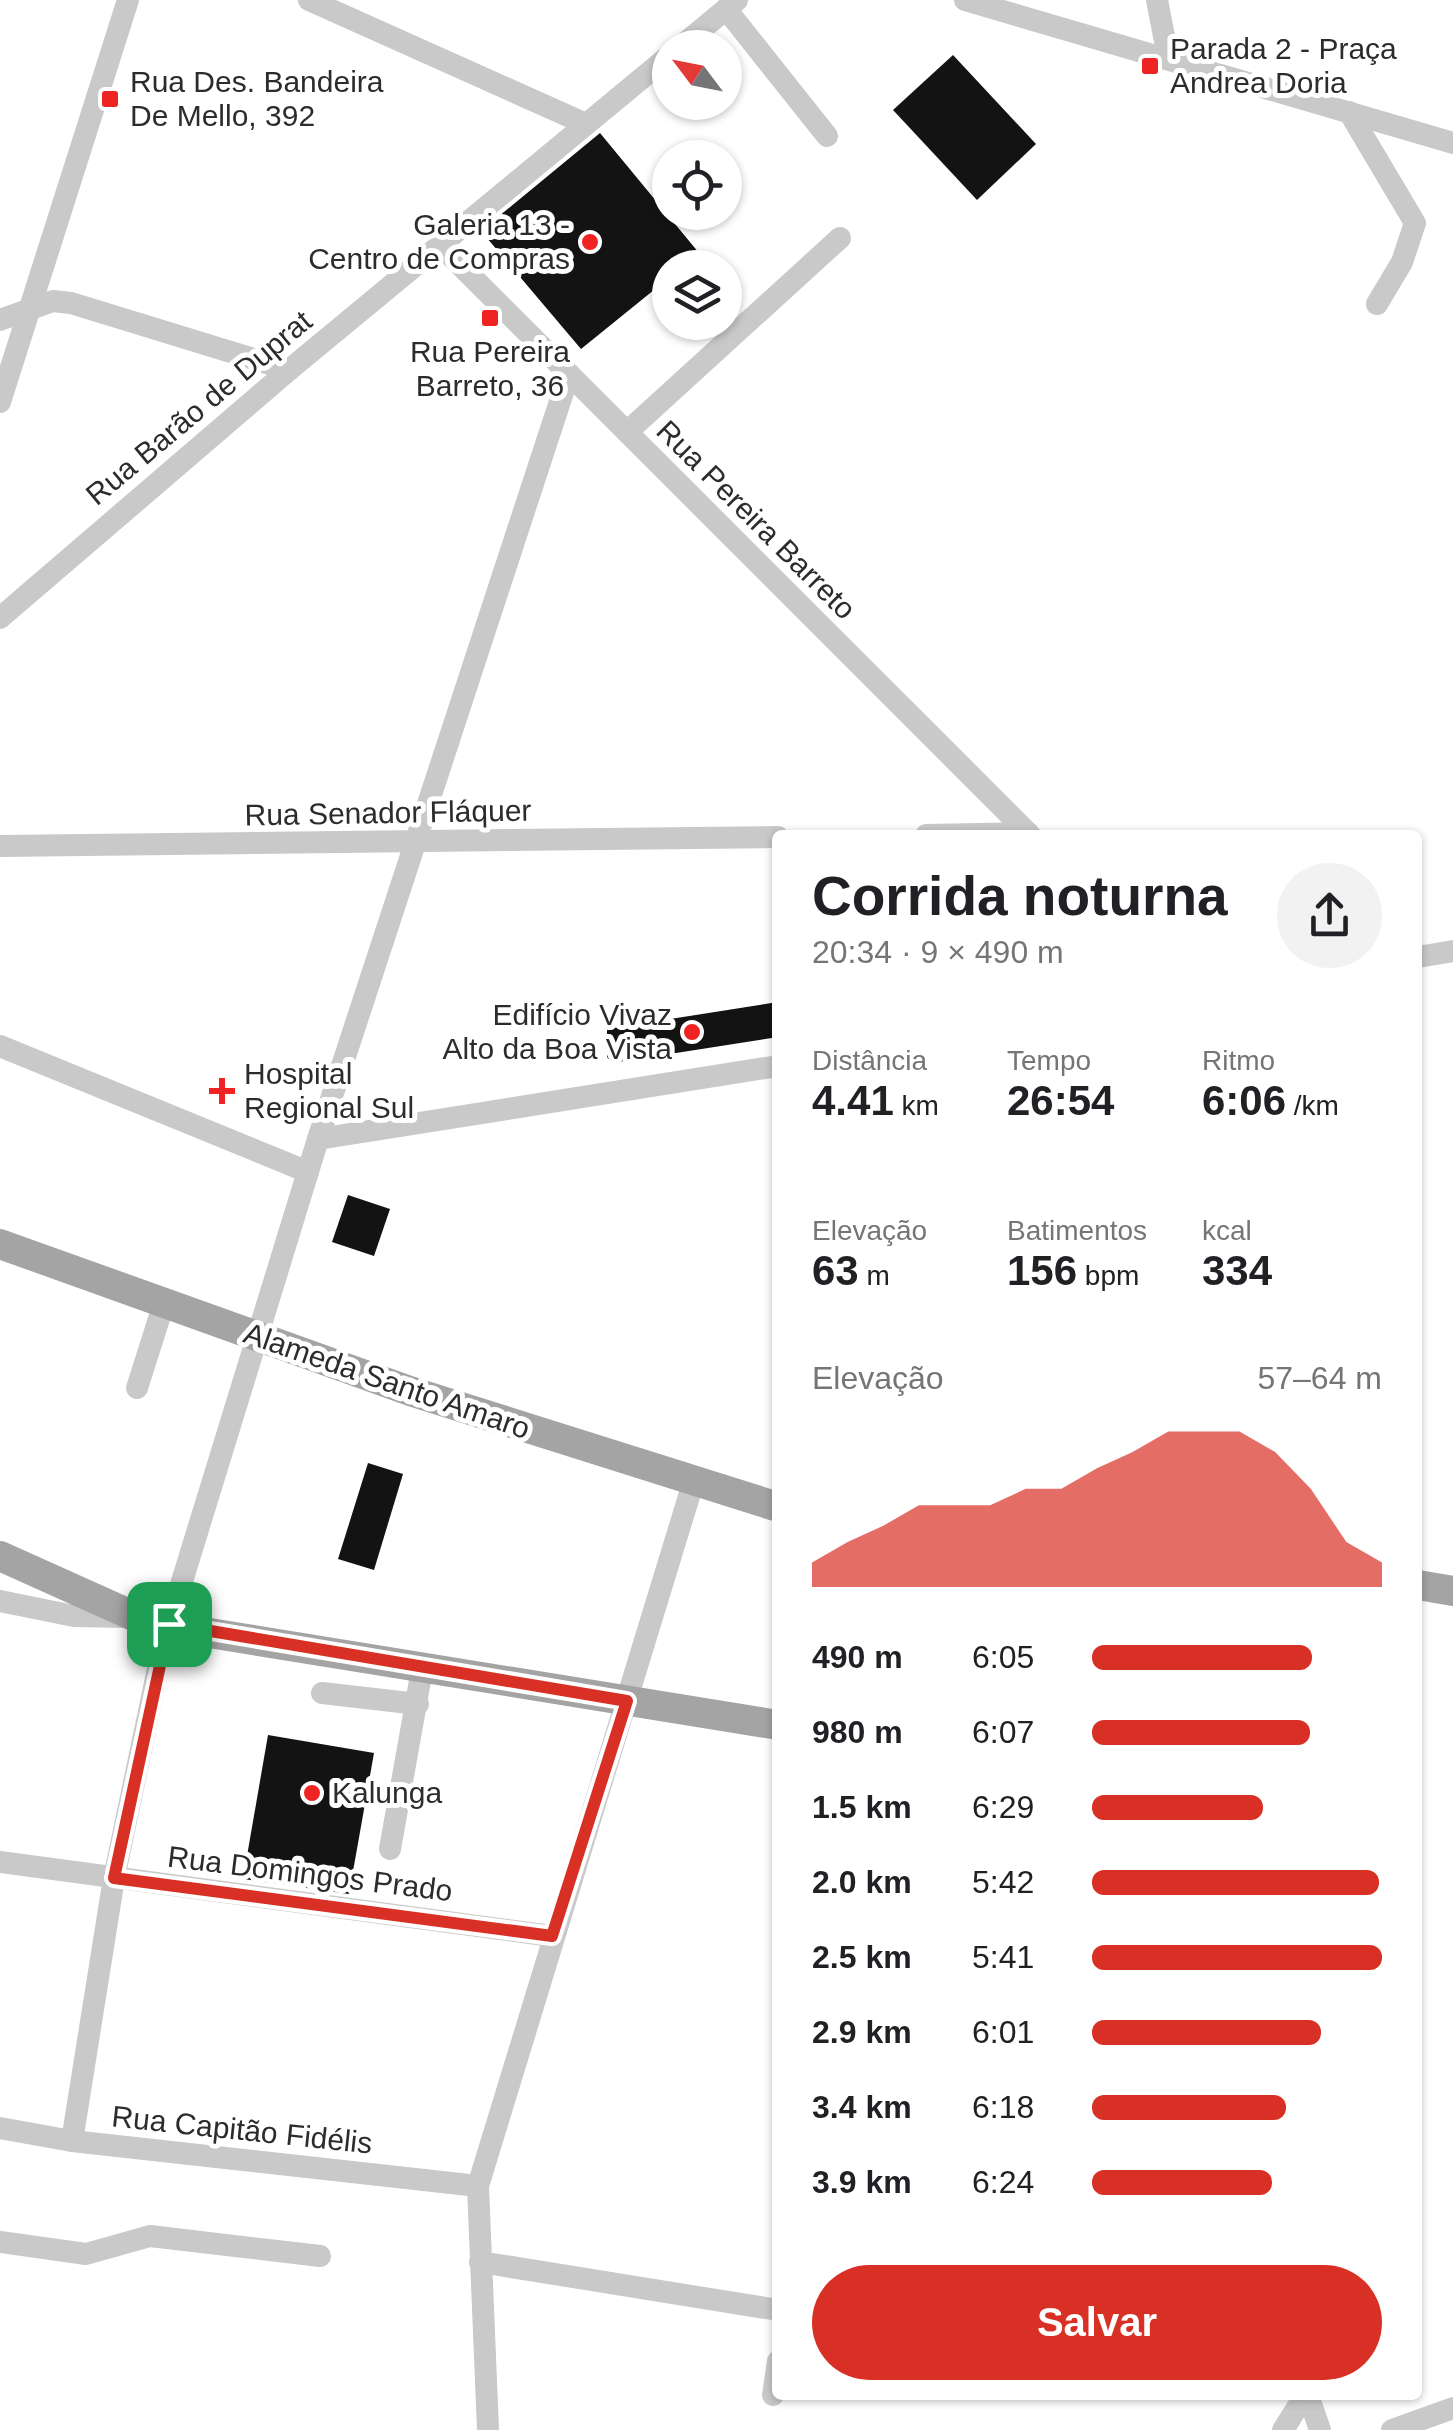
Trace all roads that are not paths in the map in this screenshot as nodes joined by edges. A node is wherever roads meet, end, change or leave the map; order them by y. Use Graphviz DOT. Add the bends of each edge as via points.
graph roads {
  1 [pos="128,0"];
  2 [pos="309,0"];
  3 [pos="965,0"];
  4 [pos="1156,0"];
  5 [pos="731,4"];
  6 [pos="700,30"];
  7 [pos="1168,57"];
  8 [pos="652,70"];
  9 [pos="1349,112"];
  10 [pos="586,124"];
  11 [pos="827,136"];
  12 [pos="1453,144"];
  13 [pos="840,238"];
  14 [pos="441,246"];
  15 [pos="1377,304"];
  16 [pos="28,310"];
  17 [pos="0,320"];
  18 [pos="289,370"];
  19 [pos="568,374"];
  20 [pos="0,402"];
  21 [pos="626,432"];
  22 [pos="0,618"];
  23 [pos="1025,830"];
  24 [pos="772,838"];
  25 [pos="416,843"];
  26 [pos="0,846"];
  27 [pos="1453,952"];
  28 [pos="1422,956"];
  29 [pos="0,1046"];
  30 [pos="772,1067"];
  31 [pos="318,1139"];
  32 [pos="308,1172"];
  33 [pos="0,1244"];
  34 [pos="164,1303"];
  35 [pos="256,1336"];
  36 [pos="137,1388"];
  37 [pos="694,1480"];
  38 [pos="772,1505"];
  39 [pos="0,1556"];
  40 [pos="1422,1586"];
  41 [pos="1453,1592"];
  42 [pos="0,1601"];
  43 [pos="138,1618"];
  44 [pos="169,1624"];
  45 [pos="423,1664"];
  46 [pos="322,1693"];
  47 [pos="627,1701"];
  48 [pos="418,1704"];
  49 [pos="772,1724"];
  50 [pos="390,1849"];
  51 [pos="0,1862"];
  52 [pos="114,1878"];
  53 [pos="552,1936"];
  54 [pos="0,2128"];
  55 [pos="72,2141"];
  56 [pos="478,2186"];
  57 [pos="0,2242"];
  58 [pos="320,2256"];
  59 [pos="480,2262"];
  60 [pos="772,2309"];
  61 [pos="1303,2400"];
  62 [pos="1308,2400"];
  63 [pos="1453,2408"];
  64 [pos="488,2430"];
  65 [pos="1284,2430"];
  66 [pos="1320,2430"];
  67 [pos="1392,2430"];
  1 -- 16 [label="street"];
  2 -- 10 [label="street"];
  3 -- 7 [label="street"];
  4 -- 7 [label="street"];
  5 -- 6 [label="street"];
  5 -- 11 [label="street"];
  7 -- 9 [label="street"];
  8 -- 10 [label="street, Rua Barão de Duprat"];
  9 -- 12 [label="street"];
  9 -- 15 [label="street" via="1414,223 1402,262"];
  10 -- 14 [label="street, Rua Barão de Duprat"];
  13 -- 21 [label="street"];
  14 -- 18 [label="street, Rua Barão de Duprat"];
  14 -- 19 [label="street, Rua Pereira Barreto"];
  16 -- 17 [label="street"];
  16 -- 18 [label="street" via="71,303"];
  16 -- 20 [label="street"];
  18 -- 22 [label="street, Rua Barão de Duprat"];
  19 -- 21 [label="street, Rua Pereira Barreto"];
  19 -- 25 [label="street"];
  21 -- 23 [label="street, Rua Pereira Barreto"];
  24 -- 25 [label="street, Rua Senador Fláquer"];
  25 -- 26 [label="street, Rua Senador Fláquer"];
  25 -- 31 [label="street"];
  27 -- 28 [label="street"];
  29 -- 32 [label="street"];
  30 -- 31 [label="street"];
  31 -- 32 [label="street"];
  32 -- 35 [label="street"];
  33 -- 34 [label="main road, Alameda Santo Amaro"];
  34 -- 35 [label="main road, Alameda Santo Amaro"];
  34 -- 36 [label="street"];
  35 -- 37 [label="main road, Alameda Santo Amaro"];
  35 -- 44 [label="street"];
  37 -- 38 [label="main road, Alameda Santo Amaro"];
  37 -- 47 [label="street"];
  39 -- 43 [label="main road"];
  40 -- 41 [label="main road"];
  42 -- 43 [label="street" via="74,1616"];
  43 -- 44 [label="main road"];
  44 -- 45 [label="main road"];
  44 -- 52 [label="street"];
  45 -- 47 [label="main road"];
  45 -- 48 [label="street"];
  46 -- 48 [label="street"];
  47 -- 49 [label="main road"];
  47 -- 53 [label="street"];
  48 -- 50 [label="street"];
  51 -- 52 [label="street, Rua Domingos Prado"];
  52 -- 53 [label="street, Rua Domingos Prado"];
  52 -- 55 [label="street"];
  53 -- 56 [label="street"];
  54 -- 55 [label="street, Rua Capitão Fidélis"];
  55 -- 56 [label="street, Rua Capitão Fidélis"];
  56 -- 59 [label="street"];
  57 -- 58 [label="street" via="86,2254 150,2236"];
  59 -- 60 [label="street"];
  59 -- 64 [label="street"];
  61 -- 65 [label="street"];
  62 -- 66 [label="street"];
  63 -- 67 [label="street"];
}
